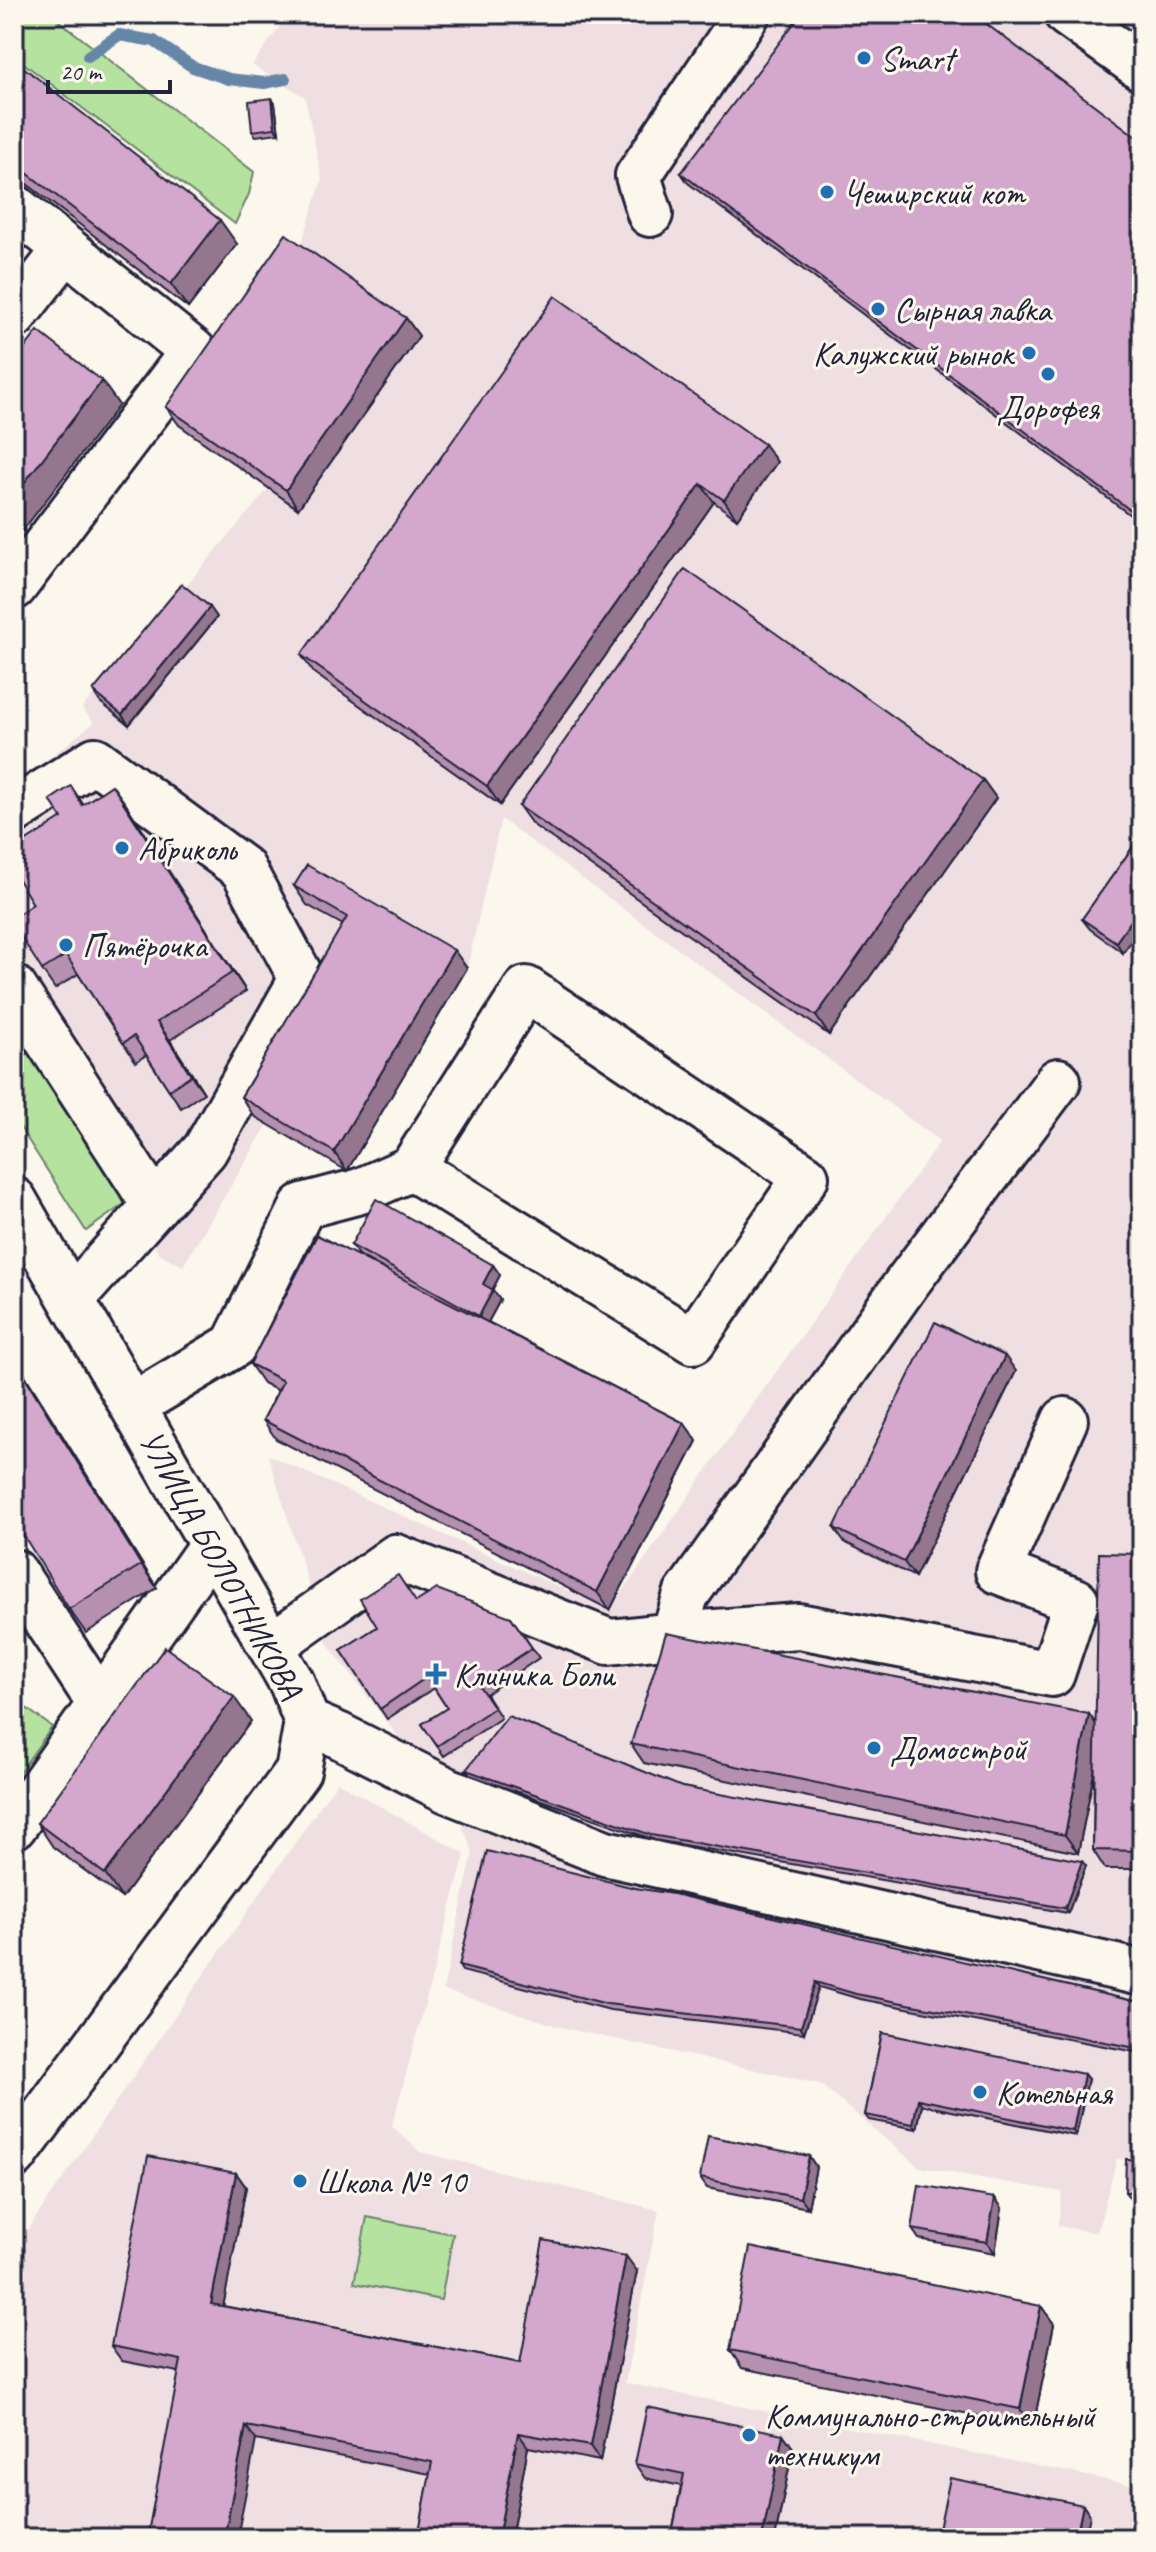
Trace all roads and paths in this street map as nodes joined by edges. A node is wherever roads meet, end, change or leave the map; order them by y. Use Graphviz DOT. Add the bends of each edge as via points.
graph roads {
  1 [pos="747,14"];
  2 [pos="1067,14"];
  3 [pos="1142,68"];
  4 [pos="14,207"];
  5 [pos="650,214"];
  6 [pos="66,249"];
  7 [pos="14,316"];
  8 [pos="14,587"];
  9 [pos="14,811"];
  10 [pos="14,988"];
  11 [pos="1058,1081"];
  12 [pos="412,1168"];
  13 [pos="14,1200"];
  14 [pos="155,1206"];
  15 [pos="72,1299"];
  16 [pos="134,1405"];
  17 [pos="1065,1420"];
  18 [pos="212,1545"];
  19 [pos="14,1572"];
  20 [pos="674,1635"];
  21 [pos="271,1646"];
  22 [pos="101,1705"];
  23 [pos="307,1722"];
  24 [pos="14,1826"];
  25 [pos="1142,1973"];
  26 [pos="14,2156"];
  1 -- 5 [label="street" via="638,176"];
  2 -- 3 [label="street"];
  4 -- 6 [label="street"];
  6 -- 7 [label="street"];
  6 -- 8 [label="street" via="193,351"];
  9 -- 14 [label="street" via="95,760 243,869 302,979 205,1150"];
  10 -- 14 [label="street"];
  11 -- 20 [label="street" via="906,1284 686,1595"];
  12 -- 12 [label="street" via="526,989 806,1177 693,1341"];
  12 -- 16 [label="street" via="360,1191 303,1206 234,1345"];
  13 -- 15 [label="street, УЛИЦА БОЛОТНИКОВА"];
  14 -- 15 [label="street"];
  15 -- 16 [label="street, УЛИЦА БОЛОТНИКОВА"];
  16 -- 18 [label="street, УЛИЦА БОЛОТНИКОВА"];
  17 -- 20 [label="street" via="998,1571 1076,1601 1052,1674 799,1626"];
  18 -- 21 [label="street, УЛИЦА БОЛОТНИКОВА"];
  18 -- 22 [label="street"];
  19 -- 22 [label="street"];
  20 -- 21 [label="street" via="609,1642 396,1557"];
  21 -- 23 [label="street, УЛИЦА БОЛОТНИКОВА"];
  22 -- 24 [label="street"];
  23 -- 25 [label="street" via="447,1790 605,1853"];
  23 -- 26 [label="street, УЛИЦА БОЛОТНИКОВА" via="298,1771"];
}
